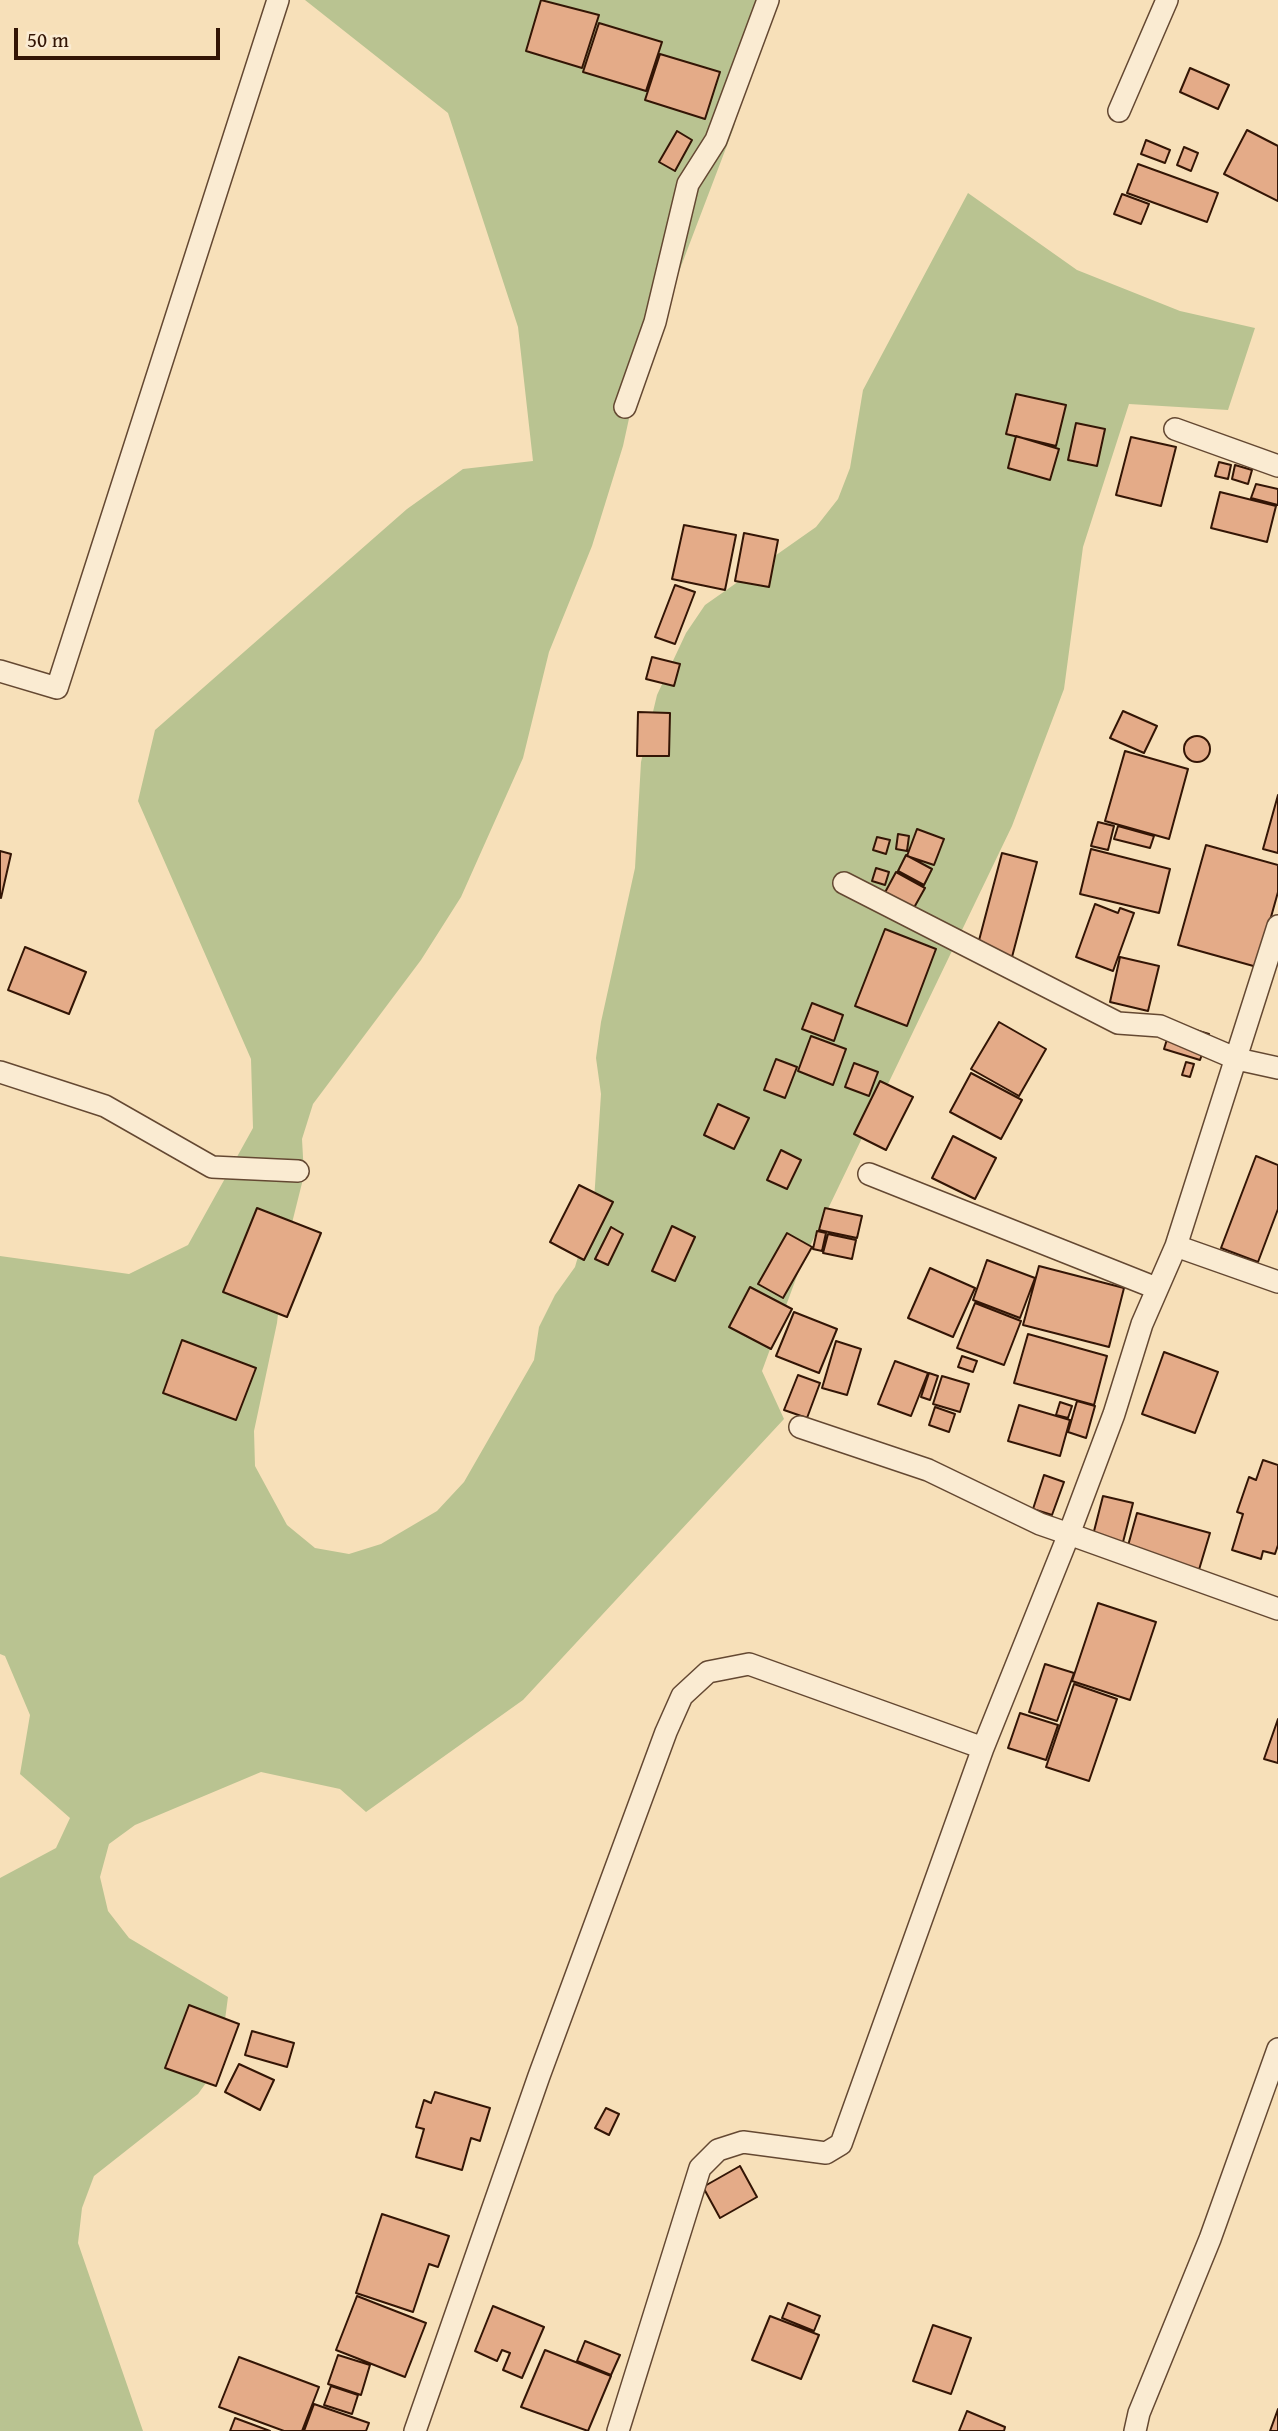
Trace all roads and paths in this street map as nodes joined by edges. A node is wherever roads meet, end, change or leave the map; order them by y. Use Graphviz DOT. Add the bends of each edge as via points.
graph roads {
  1 [pos="278,0"];
  2 [pos="768,0"];
  3 [pos="1167,0"];
  4 [pos="1119,111"];
  5 [pos="625,407"];
  6 [pos="1175,429"];
  7 [pos="1278,466"];
  8 [pos="0,671"];
  9 [pos="844,883"];
  10 [pos="1278,926"];
  11 [pos="1237,1059"];
  12 [pos="1278,1068"];
  13 [pos="0,1072"];
  14 [pos="298,1171"];
  15 [pos="869,1174"];
  16 [pos="1176,1246"];
  17 [pos="1278,1282"];
  18 [pos="1156,1288"];
  19 [pos="800,1427"];
  20 [pos="1069,1534"];
  21 [pos="1278,1609"];
  22 [pos="984,1748"];
  23 [pos="1278,2049"];
  24 [pos="415,2431"];
  25 [pos="618,2431"];
  26 [pos="1135,2431"];
  1 -- 8 [label="street" via="57,688"];
  2 -- 5 [label="street" via="716,140 688,184 655,322"];
  3 -- 4 [label="street"];
  6 -- 7 [label="street"];
  9 -- 11 [label="street" via="1118,1023 1170,1029"];
  10 -- 11 [label="street"];
  11 -- 12 [label="street"];
  11 -- 16 [label="street"];
  13 -- 14 [label="street" via="105,1106 212,1167"];
  15 -- 18 [label="street"];
  16 -- 17 [label="street"];
  16 -- 18 [label="street"];
  18 -- 20 [label="street"];
  19 -- 20 [label="street" via="928,1471"];
  20 -- 21 [label="street"];
  20 -- 22 [label="street"];
  22 -- 24 [label="street" via="749,1664 708,1672 682,1696 539,2076"];
  22 -- 25 [label="street" via="841,2144 826,2153 743,2142 718,2150 700,2168"];
  23 -- 26 [label="street"];
}
